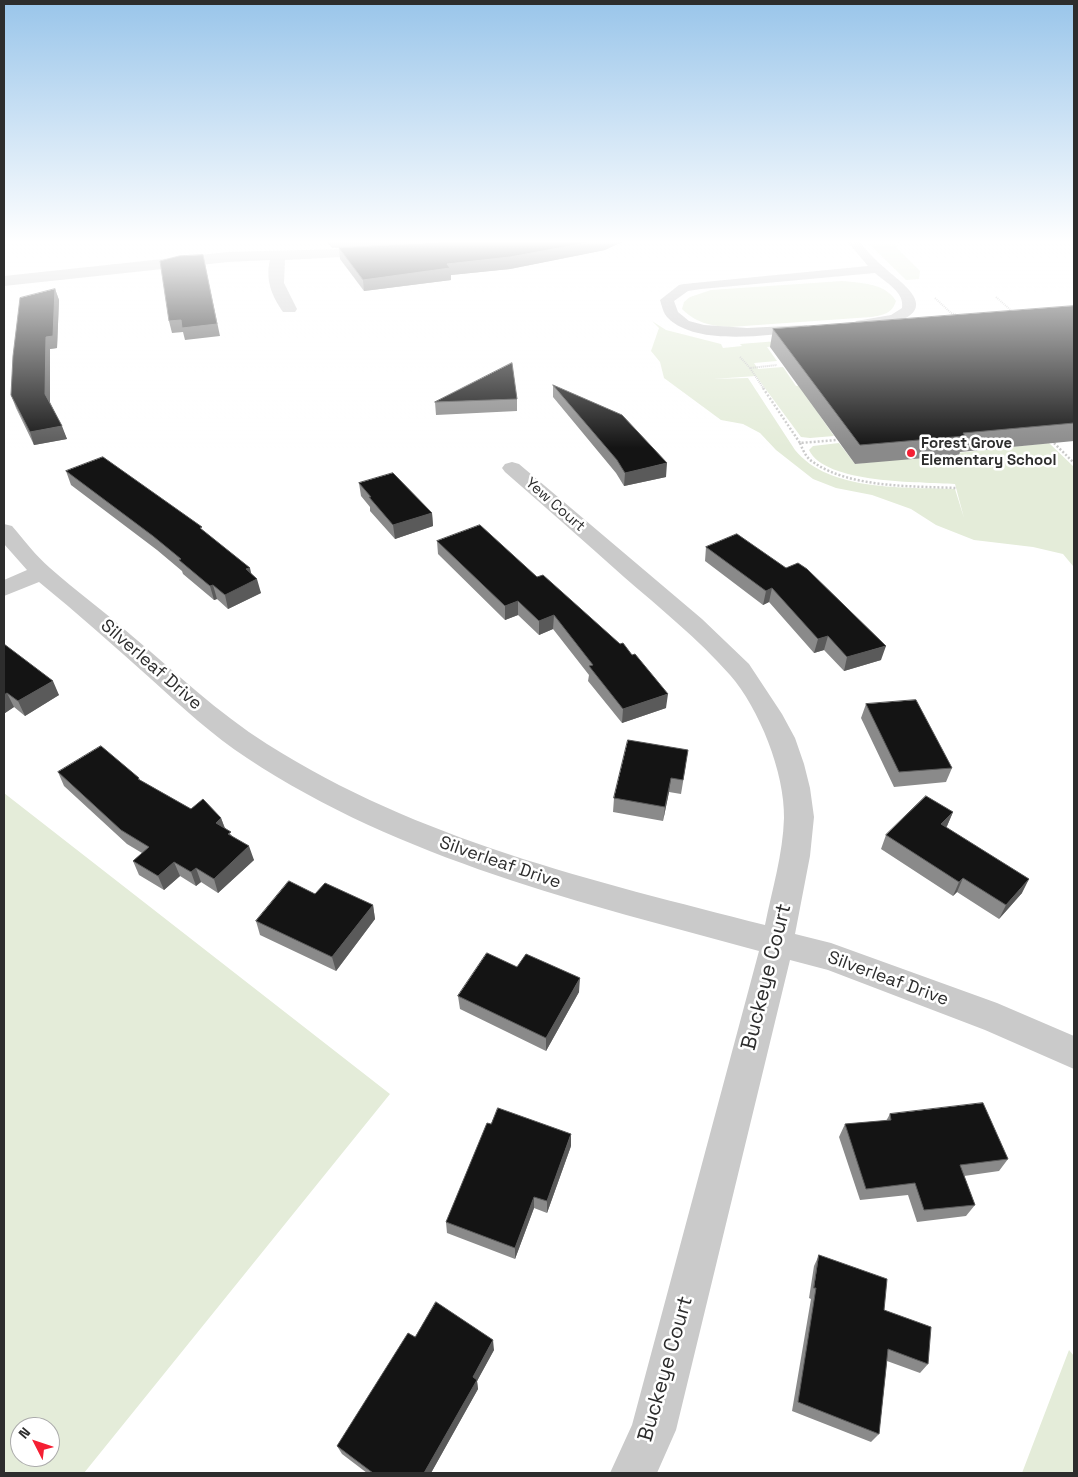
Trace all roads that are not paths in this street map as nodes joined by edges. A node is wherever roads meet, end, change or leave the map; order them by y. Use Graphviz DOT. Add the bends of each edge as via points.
graph roads {
  1 [pos="668,310"];
  2 [pos="906,310"];
  3 [pos="851,325"];
  4 [pos="812,327"];
  5 [pos="512,468"];
  6 [pos="4,531"];
  7 [pos="598,543"];
  8 [pos="41,572"];
  9 [pos="4,589"];
  10 [pos="777,944"];
  11 [pos="1074,1053"];
  12 [pos="633,1473"];
  1 -- 4 [label="lane" via="688,325 726,333"];
  2 -- 3 [label="lane" via="893,320"];
  5 -- 7 [label="street, Yew Court"];
  6 -- 8 [label="street, Silverleaf Drive"];
  7 -- 10 [label="street, Buckeye Court" via="693,624 740,670 781,738 792,772 799,817 795,856"];
  8 -- 9 [label="street"];
  8 -- 10 [label="street, Silverleaf Drive" via="202,710 255,750 304,780 421,836 493,862"];
  10 -- 11 [label="street, Silverleaf Drive" via="840,961 997,1019"];
  10 -- 12 [label="street, Buckeye Court" via="653,1430"];
}
